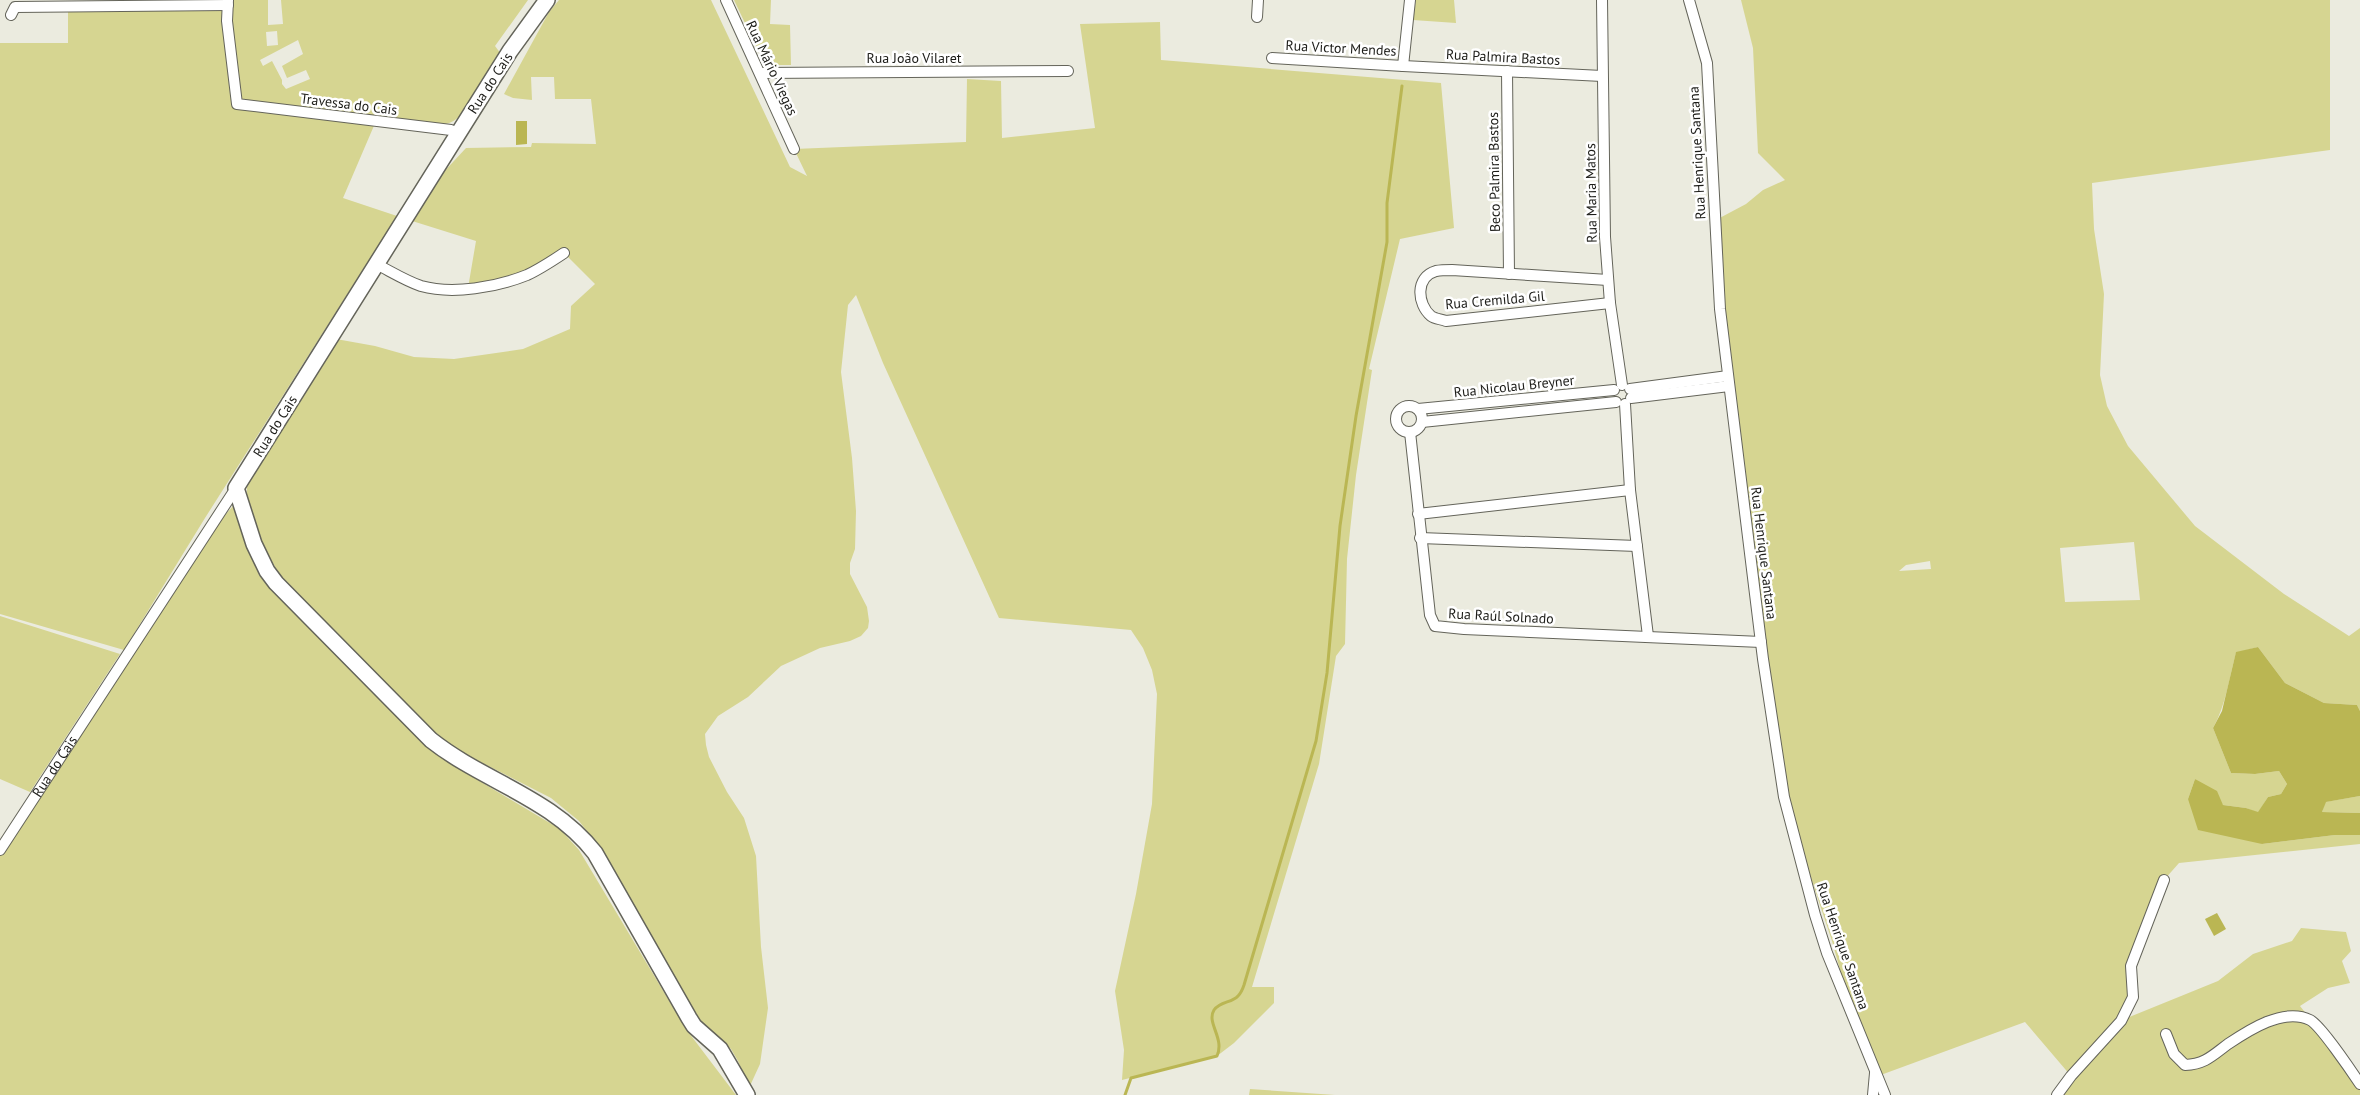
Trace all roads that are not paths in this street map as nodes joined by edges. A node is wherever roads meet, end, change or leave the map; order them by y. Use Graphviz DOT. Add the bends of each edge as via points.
graph roads {
  1 [pos="547,0"];
  2 [pos="726,0"];
  3 [pos="1258,0"];
  4 [pos="1410,0"];
  5 [pos="1602,0"];
  6 [pos="1689,0"];
  7 [pos="228,3"];
  8 [pos="11,15"];
  9 [pos="1257,17"];
  10 [pos="1272,58"];
  11 [pos="1403,66"];
  12 [pos="1068,71"];
  13 [pos="1507,71"];
  14 [pos="760,73"];
  15 [pos="1602,76"];
  16 [pos="458,134"];
  17 [pos="794,149"];
  18 [pos="564,253"];
  19 [pos="376,264"];
  20 [pos="1509,274"];
  21 [pos="1608,280"];
  22 [pos="1610,303"];
  23 [pos="1729,381"];
  24 [pos="1623,394"];
  25 [pos="1418,409"];
  26 [pos="1422,422"];
  27 [pos="1410,432"];
  28 [pos="236,488"];
  29 [pos="1630,490"];
  30 [pos="1418,514"];
  31 [pos="1420,538"];
  32 [pos="1637,546"];
  33 [pos="1648,636"];
  34 [pos="1761,642"];
  35 [pos="0,850"];
  36 [pos="2164,880"];
  37 [pos="2166,1034"];
  38 [pos="1875,1072"];
  39 [pos="2360,1084"];
  40 [pos="747,1095"];
  41 [pos="1873,1095"];
  42 [pos="1885,1095"];
  43 [pos="2057,1095"];
  1 -- 16 [label="street, Rua do Cais" via="510,51"];
  2 -- 14 [label="street, Rua Mário Viegas"];
  3 -- 9 [label="street"];
  4 -- 11 [label="street, Rua Victor Mendes"];
  5 -- 15 [label="street, Rua Maria Matos"];
  6 -- 23 [label="street, Rua Henrique Santana" via="1707,63 1717,271"];
  7 -- 8 [label="street" via="15,7"];
  7 -- 16 [label="street, Travessa do Cais" via="227,21 237,104 451,130"];
  10 -- 11 [label="street, Rua Victor Mendes"];
  11 -- 13 [label="street, Rua Palmira Bastos"];
  12 -- 14 [label="street, Rua João Vilaret"];
  13 -- 15 [label="street, Rua Palmira Bastos"];
  13 -- 20 [label="street, Beco Palmira Bastos"];
  14 -- 17 [label="street, Rua Mário Viegas"];
  15 -- 21 [label="street, Rua Maria Matos"];
  16 -- 19 [label="street, Rua do Cais"];
  18 -- 19 [label="street" via="527,275 468,288 421,286"];
  19 -- 28 [label="street, Rua do Cais"];
  20 -- 21 [label="street, Rua Cremilda Gil"];
  20 -- 22 [label="street, Rua Cremilda Gil" via="1435,271 1420,287 1420,298 1432,317 1446,320"];
  21 -- 22 [label="street, Rua Maria Matos"];
  22 -- 24 [label="street, Rua Maria Matos"];
  23 -- 24 [label="street, Rua Nicolau Breyner"];
  23 -- 34 [label="street, Rua Henrique Santana"];
  24 -- 25 [label="street, Rua Nicolau Breyner"];
  24 -- 26 [label="street, Rua Nicolau Breyner"];
  24 -- 29 [label="street, Rua Maria Matos"];
  25 -- 26 [label="street"];
  25 -- 27 [label="street" via="1406,407 1397,415 1399,427"];
  26 -- 27 [label="street" via="1418,429"];
  27 -- 30 [label="street, Rua Raúl Solnado"];
  28 -- 35 [label="street, Rua do Cais"];
  28 -- 40 [label="street" via="261,559 288,597 431,740 452,756 557,816 582,837 595,853 694,1026 720,1049"];
  29 -- 30 [label="street"];
  29 -- 32 [label="street, Rua Maria Matos"];
  30 -- 31 [label="street, Rua Raúl Solnado"];
  31 -- 32 [label="street"];
  31 -- 33 [label="street, Rua Raúl Solnado" via="1430,615 1435,626"];
  32 -- 33 [label="street, Rua Maria Matos"];
  33 -- 34 [label="street, Rua Raúl Solnado"];
  34 -- 38 [label="street, Rua Henrique Santana" via="1784,797 1815,915"];
  36 -- 43 [label="street" via="2131,966 2133,998 2120,1020"];
  37 -- 39 [label="street" via="2174,1054 2185,1065 2199,1064 2240,1036 2279,1018 2292,1016 2311,1020"];
  38 -- 41 [label="street"];
  38 -- 42 [label="street, Rua Henrique Santana"];
}
